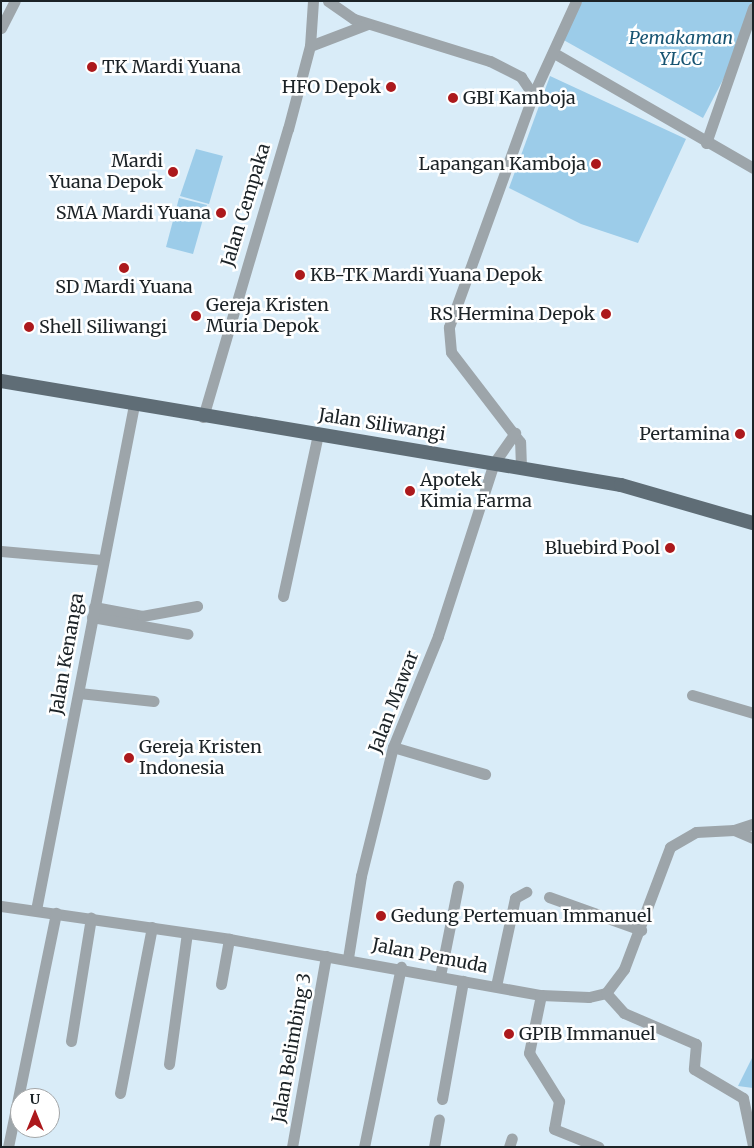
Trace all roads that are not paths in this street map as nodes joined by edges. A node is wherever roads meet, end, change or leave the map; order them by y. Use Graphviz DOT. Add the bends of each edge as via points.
graph roads {
  1 [pos="15,1"];
  2 [pos="314,1"];
  3 [pos="328,1"];
  4 [pos="576,1"];
  5 [pos="753,8"];
  6 [pos="368,24"];
  7 [pos="1,28"];
  8 [pos="310,46"];
  9 [pos="554,52"];
  10 [pos="533,95"];
  11 [pos="706,143"];
  12 [pos="753,168"];
  13 [pos="1,381"];
  14 [pos="134,405"];
  15 [pos="203,417"];
  16 [pos="514,433"];
  17 [pos="318,434"];
  18 [pos="494,463"];
  19 [pos="521,467"];
  20 [pos="753,523"];
  21 [pos="1,551"];
  22 [pos="103,560"];
  23 [pos="283,596"];
  24 [pos="197,606"];
  25 [pos="93,612"];
  26 [pos="188,634"];
  27 [pos="79,693"];
  28 [pos="692,695"];
  29 [pos="154,701"];
  30 [pos="753,713"];
  31 [pos="394,747"];
  32 [pos="485,774"];
  33 [pos="753,824"];
  34 [pos="734,830"];
  35 [pos="753,838"];
  36 [pos="458,886"];
  37 [pos="526,892"];
  38 [pos="548,897"];
  39 [pos="1,906"];
  40 [pos="36,910"];
  41 [pos="56,913"];
  42 [pos="91,918"];
  43 [pos="152,927"];
  44 [pos="642,930"];
  45 [pos="187,933"];
  46 [pos="229,938"];
  47 [pos="326,956"];
  48 [pos="348,958"];
  49 [pos="401,967"];
  50 [pos="440,976"];
  51 [pos="463,980"];
  52 [pos="221,984"];
  53 [pos="496,986"];
  54 [pos="606,993"];
  55 [pos="541,995"];
  56 [pos="71,1041"];
  57 [pos="170,1064"];
  58 [pos="120,1094"];
  59 [pos="442,1099"];
  60 [pos="439,1120"];
  61 [pos="753,1146"];
  62 [pos="8,1147"];
  63 [pos="292,1147"];
  64 [pos="364,1147"];
  65 [pos="434,1147"];
  66 [pos="599,1147"];
  1 -- 7 [label="street"];
  2 -- 8 [label="street, Jalan Cempaka"];
  3 -- 6 [label="street"];
  4 -- 9 [label="street"];
  5 -- 11 [label="street"];
  6 -- 8 [label="street"];
  6 -- 10 [label="street" via="490,61 521,77"];
  8 -- 15 [label="street, Jalan Cempaka"];
  9 -- 10 [label="street"];
  9 -- 11 [label="street"];
  10 -- 16 [label="street" via="448,338 456,360"];
  11 -- 12 [label="street"];
  13 -- 14 [label="main road, Jalan Siliwangi"];
  14 -- 15 [label="main road, Jalan Siliwangi"];
  14 -- 22 [label="street, Jalan Kenanga"];
  15 -- 17 [label="main road, Jalan Siliwangi"];
  16 -- 18 [label="street, Jalan Mawar"];
  16 -- 19 [label="street" via="522,448"];
  17 -- 18 [label="main road, Jalan Siliwangi"];
  17 -- 23 [label="street"];
  18 -- 19 [label="main road, Jalan Siliwangi"];
  18 -- 31 [label="street, Jalan Mawar" via="438,636"];
  19 -- 20 [label="main road, Jalan Siliwangi" via="621,485"];
  21 -- 22 [label="street"];
  22 -- 25 [label="street, Jalan Kenanga"];
  24 -- 25 [label="street" via="142,616"];
  25 -- 26 [label="street"];
  25 -- 27 [label="street, Jalan Kenanga"];
  27 -- 29 [label="street"];
  27 -- 40 [label="street, Jalan Kenanga"];
  28 -- 30 [label="street"];
  31 -- 32 [label="street"];
  31 -- 48 [label="street, Jalan Mawar" via="361,876"];
  33 -- 34 [label="street"];
  34 -- 35 [label="street"];
  34 -- 44 [label="street" via="696,832 670,848"];
  36 -- 50 [label="street"];
  37 -- 53 [label="street" via="514,898"];
  38 -- 44 [label="street"];
  39 -- 40 [label="street, Jalan Pemuda"];
  40 -- 41 [label="street, Jalan Pemuda"];
  41 -- 42 [label="street, Jalan Pemuda"];
  41 -- 62 [label="street"];
  42 -- 43 [label="street, Jalan Pemuda"];
  42 -- 56 [label="street"];
  43 -- 45 [label="street, Jalan Pemuda"];
  43 -- 58 [label="street"];
  44 -- 54 [label="street" via="624,969"];
  45 -- 46 [label="street, Jalan Pemuda"];
  45 -- 57 [label="street"];
  46 -- 47 [label="street, Jalan Pemuda"];
  46 -- 52 [label="street"];
  47 -- 48 [label="street, Jalan Pemuda"];
  47 -- 63 [label="street, Jalan Belimbing 3"];
  48 -- 49 [label="street, Jalan Pemuda"];
  49 -- 50 [label="street, Jalan Pemuda"];
  49 -- 64 [label="street"];
  50 -- 51 [label="street, Jalan Pemuda"];
  51 -- 53 [label="street, Jalan Pemuda"];
  51 -- 59 [label="street"];
  53 -- 55 [label="street, Jalan Pemuda"];
  54 -- 55 [label="street, Jalan Pemuda"];
  54 -- 61 [label="street" via="624,1013 696,1044 694,1069 743,1098"];
  55 -- 66 [label="street" via="530,1053 548,1090 559,1101 554,1129"];
  60 -- 65 [label="street"];
}
